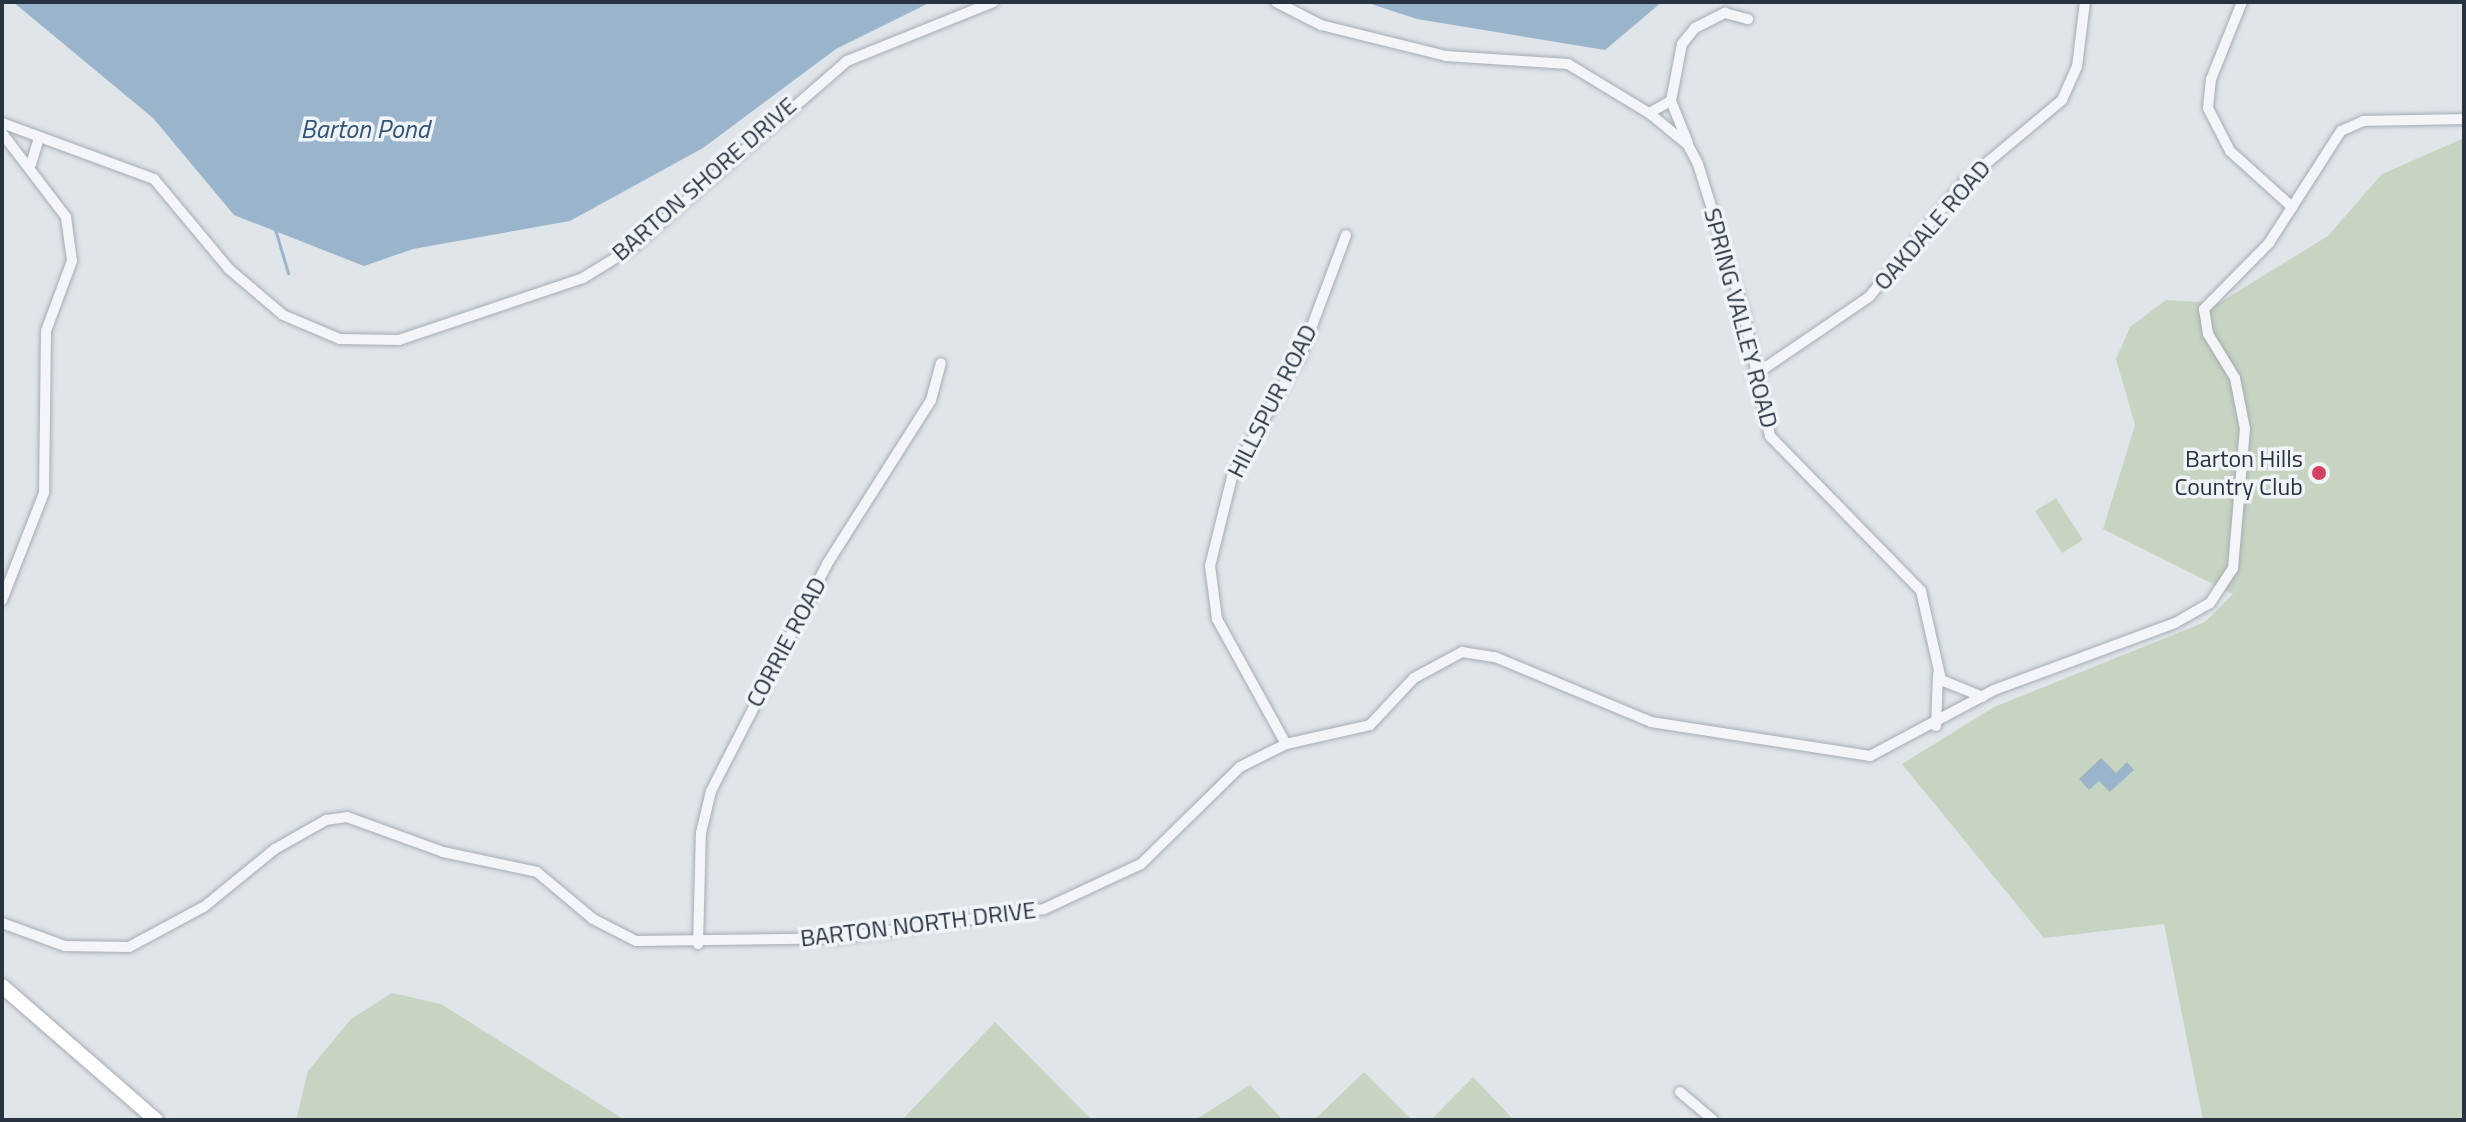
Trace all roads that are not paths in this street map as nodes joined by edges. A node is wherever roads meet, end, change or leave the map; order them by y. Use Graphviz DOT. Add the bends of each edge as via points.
graph roads {
  1 [pos="994,2"];
  2 [pos="1276,2"];
  3 [pos="2085,2"];
  4 [pos="2242,2"];
  5 [pos="1748,19"];
  6 [pos="1671,101"];
  7 [pos="1649,113"];
  8 [pos="2464,119"];
  9 [pos="2,123"];
  10 [pos="2,133"];
  11 [pos="39,137"];
  12 [pos="1688,145"];
  13 [pos="31,164"];
  14 [pos="2292,207"];
  15 [pos="1346,235"];
  16 [pos="941,363"];
  17 [pos="1753,376"];
  18 [pos="2,600"];
  19 [pos="1938,674"];
  20 [pos="1983,697"];
  21 [pos="1936,726"];
  22 [pos="1286,744"];
  23 [pos="2,923"];
  24 [pos="698,944"];
  25 [pos="2,986"];
  26 [pos="1680,1092"];
  27 [pos="156,1120"];
  28 [pos="1713,1120"];
  1 -- 11 [label="street, BARTON SHORE DRIVE" via="847,61 632,248 583,278 399,340 340,339 283,315 229,269 154,179"];
  2 -- 7 [label="street" via="1321,25 1446,56 1568,64"];
  3 -- 17 [label="street, OAKDALE ROAD" via="2077,67 2062,100 1964,182 1863,303"];
  4 -- 14 [label="street" via="2211,79 2208,108 2230,151"];
  5 -- 6 [label="street" via="1725,13 1695,28 1682,44"];
  6 -- 7 [label="street"];
  6 -- 12 [label="street"];
  7 -- 12 [label="street"];
  8 -- 14 [label="street" via="2363,121 2341,131"];
  9 -- 11 [label="street, BARTON SHORE DRIVE"];
  10 -- 13 [label="street"];
  11 -- 13 [label="street"];
  12 -- 17 [label="street, SPRING VALLEY ROAD" via="1735,281"];
  13 -- 18 [label="street" via="66,217 72,261 46,331 44,493"];
  14 -- 20 [label="street, BARTON NORTH DRIVE" via="2269,243 2204,309 2208,334 2243,405 2239,525 2228,583 2175,623"];
  15 -- 22 [label="street, HILLSPUR ROAD" via="1301,355 1233,473 1210,566 1217,619"];
  16 -- 24 [label="street, CORRIE ROAD" via="931,400 827,564 711,791 701,833"];
  17 -- 19 [label="street, SPRING VALLEY ROAD" via="1770,436 1921,591 1930,611"];
  19 -- 20 [label="street" via="1948,686"];
  19 -- 21 [label="street, SPRING VALLEY ROAD"];
  20 -- 21 [label="street, BARTON NORTH DRIVE"];
  21 -- 22 [label="street, BARTON NORTH DRIVE" via="1870,756 1705,736 1556,688 1495,657 1462,652 1414,678 1370,725"];
  22 -- 24 [label="street, BARTON NORTH DRIVE" via="1240,767 1141,864 1044,909 840,938"];
  23 -- 24 [label="street, BARTON NORTH DRIVE" via="77,948 129,947 205,906 275,849 326,820 347,817 443,852 537,872 614,934"];
  25 -- 27 [label="street"];
  26 -- 28 [label="street"];
}
